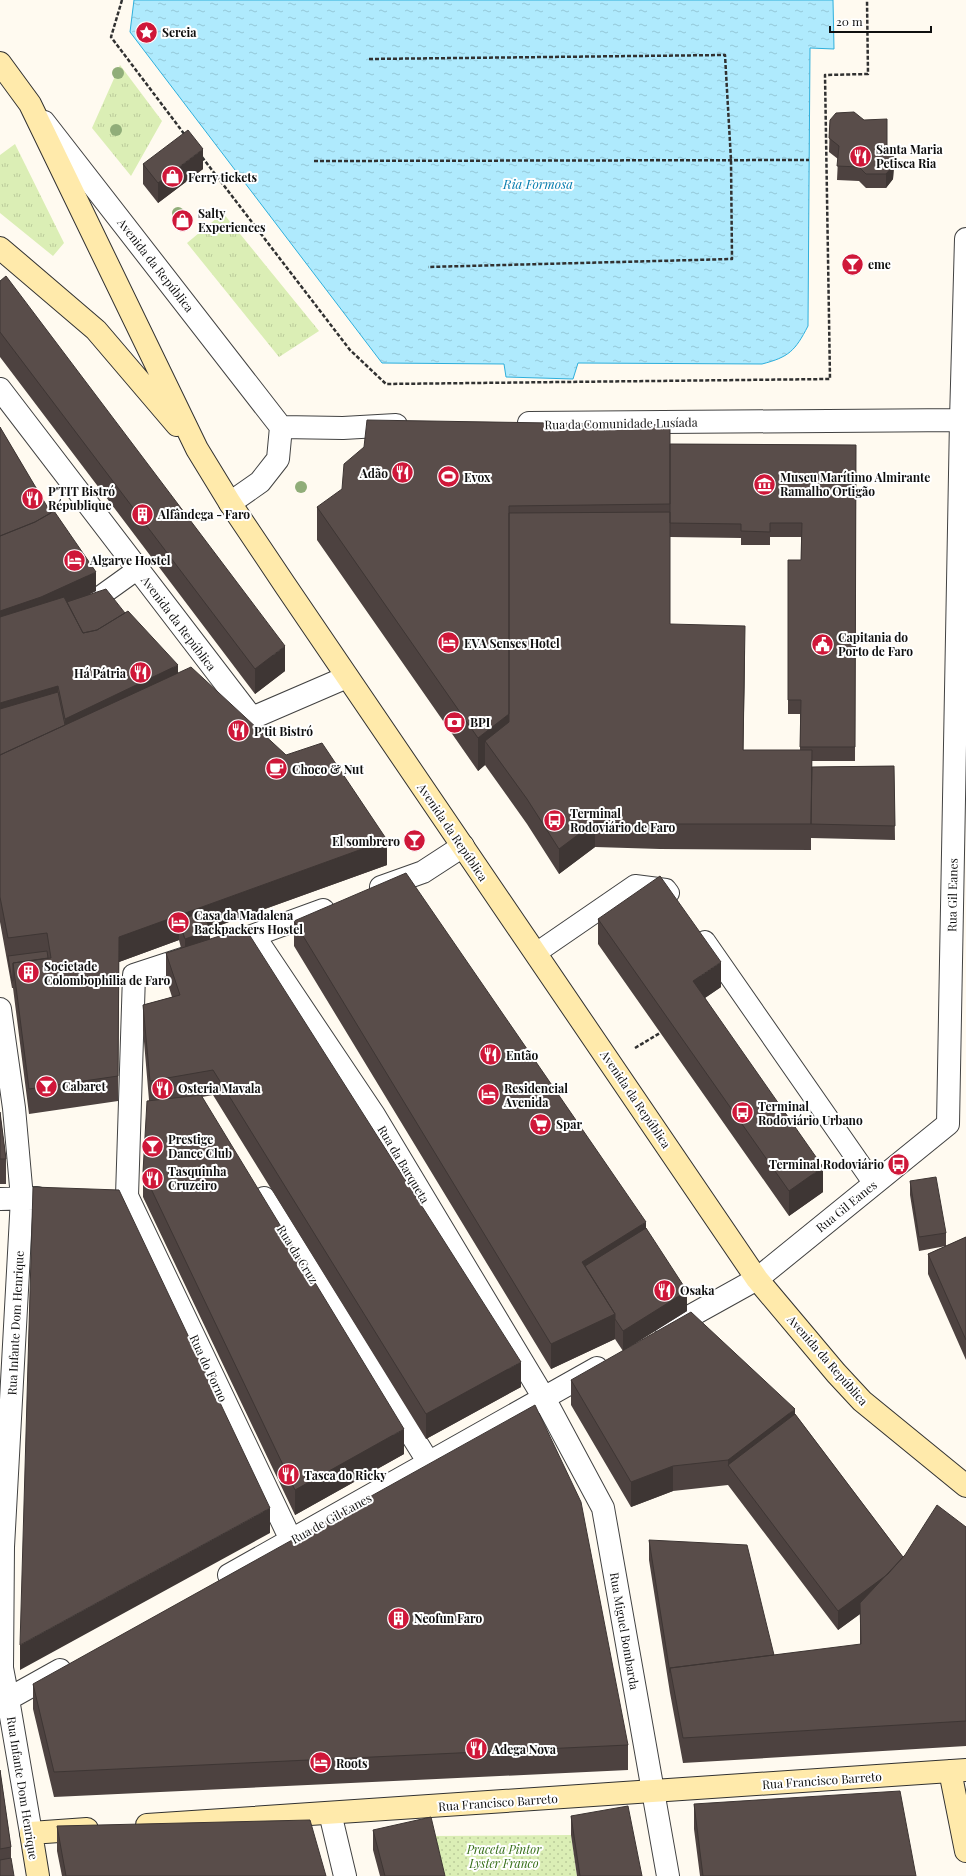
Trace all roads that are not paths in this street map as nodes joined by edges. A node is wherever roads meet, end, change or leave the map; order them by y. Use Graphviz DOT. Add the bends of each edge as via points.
graph roads {
  1 [pos="0,63"];
  2 [pos="30,104"];
  3 [pos="966,239"];
  4 [pos="0,248"];
  5 [pos="0,389"];
  6 [pos="961,420"];
  7 [pos="512,424"];
  8 [pos="416,425"];
  9 [pos="282,427"];
  10 [pos="197,449"];
  11 [pos="230,503"];
  12 [pos="138,569"];
  13 [pos="68,611"];
  14 [pos="220,677"];
  15 [pos="347,677"];
  16 [pos="199,686"];
  17 [pos="464,846"];
  18 [pos="364,894"];
  19 [pos="342,902"];
  20 [pos="680,908"];
  21 [pos="694,927"];
  22 [pos="254,936"];
  23 [pos="536,953"];
  24 [pos="0,1011"];
  25 [pos="152,1119"];
  26 [pos="130,1122"];
  27 [pos="253,1181"];
  28 [pos="874,1184"];
  29 [pos="127,1196"];
  30 [pos="105,1197"];
  31 [pos="22,1198"];
  32 [pos="60,1198"];
  33 [pos="0,1199"];
  34 [pos="757,1279"];
  35 [pos="647,1340"];
  36 [pos="613,1360"];
  37 [pos="544,1398"];
  38 [pos="428,1463"];
  39 [pos="966,1486"];
  40 [pos="291,1540"];
  41 [pos="215,1583"];
  42 [pos="77,1660"];
  43 [pos="1,1668"];
  44 [pos="8,1699"];
  45 [pos="960,1775"];
  46 [pos="653,1791"];
  47 [pos="330,1813"];
  48 [pos="31,1833"];
  49 [pos="966,1851"];
  50 [pos="38,1876"];
  51 [pos="345,1876"];
  52 [pos="668,1876"];
  1 -- 2 [label="street, Avenida da República"];
  2 -- 9 [label="street, Avenida da República"];
  2 -- 10 [label="street, Avenida da República"];
  3 -- 6 [label="street, Rua Gil Eanes"];
  4 -- 10 [label="street, Avenida da República" via="96,330"];
  5 -- 12 [label="street, Avenida da República"];
  6 -- 7 [label="street, Rua da Comunidade Lusíada"];
  6 -- 28 [label="street, Rua Gil Eanes" via="948,1124"];
  8 -- 9 [label="street"];
  9 -- 11 [label="street" via="278,458 260,482"];
  10 -- 11 [label="street, Avenida da República"];
  11 -- 15 [label="street, Avenida da República"];
  12 -- 13 [label="lane" via="99,597"];
  12 -- 14 [label="street, Avenida da República"];
  14 -- 15 [label="street, Avenida da República" via="252,718"];
  14 -- 16 [label="street"];
  15 -- 17 [label="street, Avenida da República"];
  17 -- 18 [label="street" via="422,872"];
  17 -- 23 [label="street, Avenida da República"];
  19 -- 22 [label="street"];
  20 -- 23 [label="lane" via="666,889 635,885"];
  21 -- 28 [label="lane"];
  22 -- 26 [label="street" via="134,975"];
  22 -- 37 [label="street, Rua da Barqueta" via="374,1115"];
  23 -- 34 [label="street, Avenida da República"];
  24 -- 31 [label="street, Rua Infante Dom Henrique" via="14,1108"];
  25 -- 26 [label="street"];
  26 -- 29 [label="street"];
  27 -- 38 [label="street, Rua da Cruz"];
  28 -- 34 [label="street, Rua Gil Eanes"];
  29 -- 30 [label="street"];
  29 -- 40 [label="street, Rua do Forno"];
  31 -- 32 [label="street"];
  31 -- 33 [label="street"];
  31 -- 43 [label="street, Rua Infante Dom Henrique" via="3,1546"];
  34 -- 35 [label="street"];
  34 -- 39 [label="street, Avenida da República" via="862,1401"];
  36 -- 37 [label="street, Rua de Gil Eanes"];
  37 -- 38 [label="street, Rua de Gil Eanes"];
  37 -- 46 [label="street, Rua Miguel Bombarda" via="603,1508"];
  38 -- 40 [label="street, Rua de Gil Eanes"];
  40 -- 41 [label="street, Rua de Gil Eanes"];
  42 -- 44 [label="street"];
  43 -- 44 [label="street, Rua Infante Dom Henrique"];
  44 -- 48 [label="street, Rua Infante Dom Henrique"];
  45 -- 46 [label="street, Rua Francisco Barreto"];
  45 -- 49 [label="street"];
  46 -- 47 [label="street, Rua Francisco Barreto"];
  46 -- 52 [label="street, Rua Miguel Bombarda"];
  47 -- 48 [label="street, Rua Francisco Barreto"];
  47 -- 51 [label="street"];
  48 -- 50 [label="street, Rua Infante Dom Henrique"];
}
